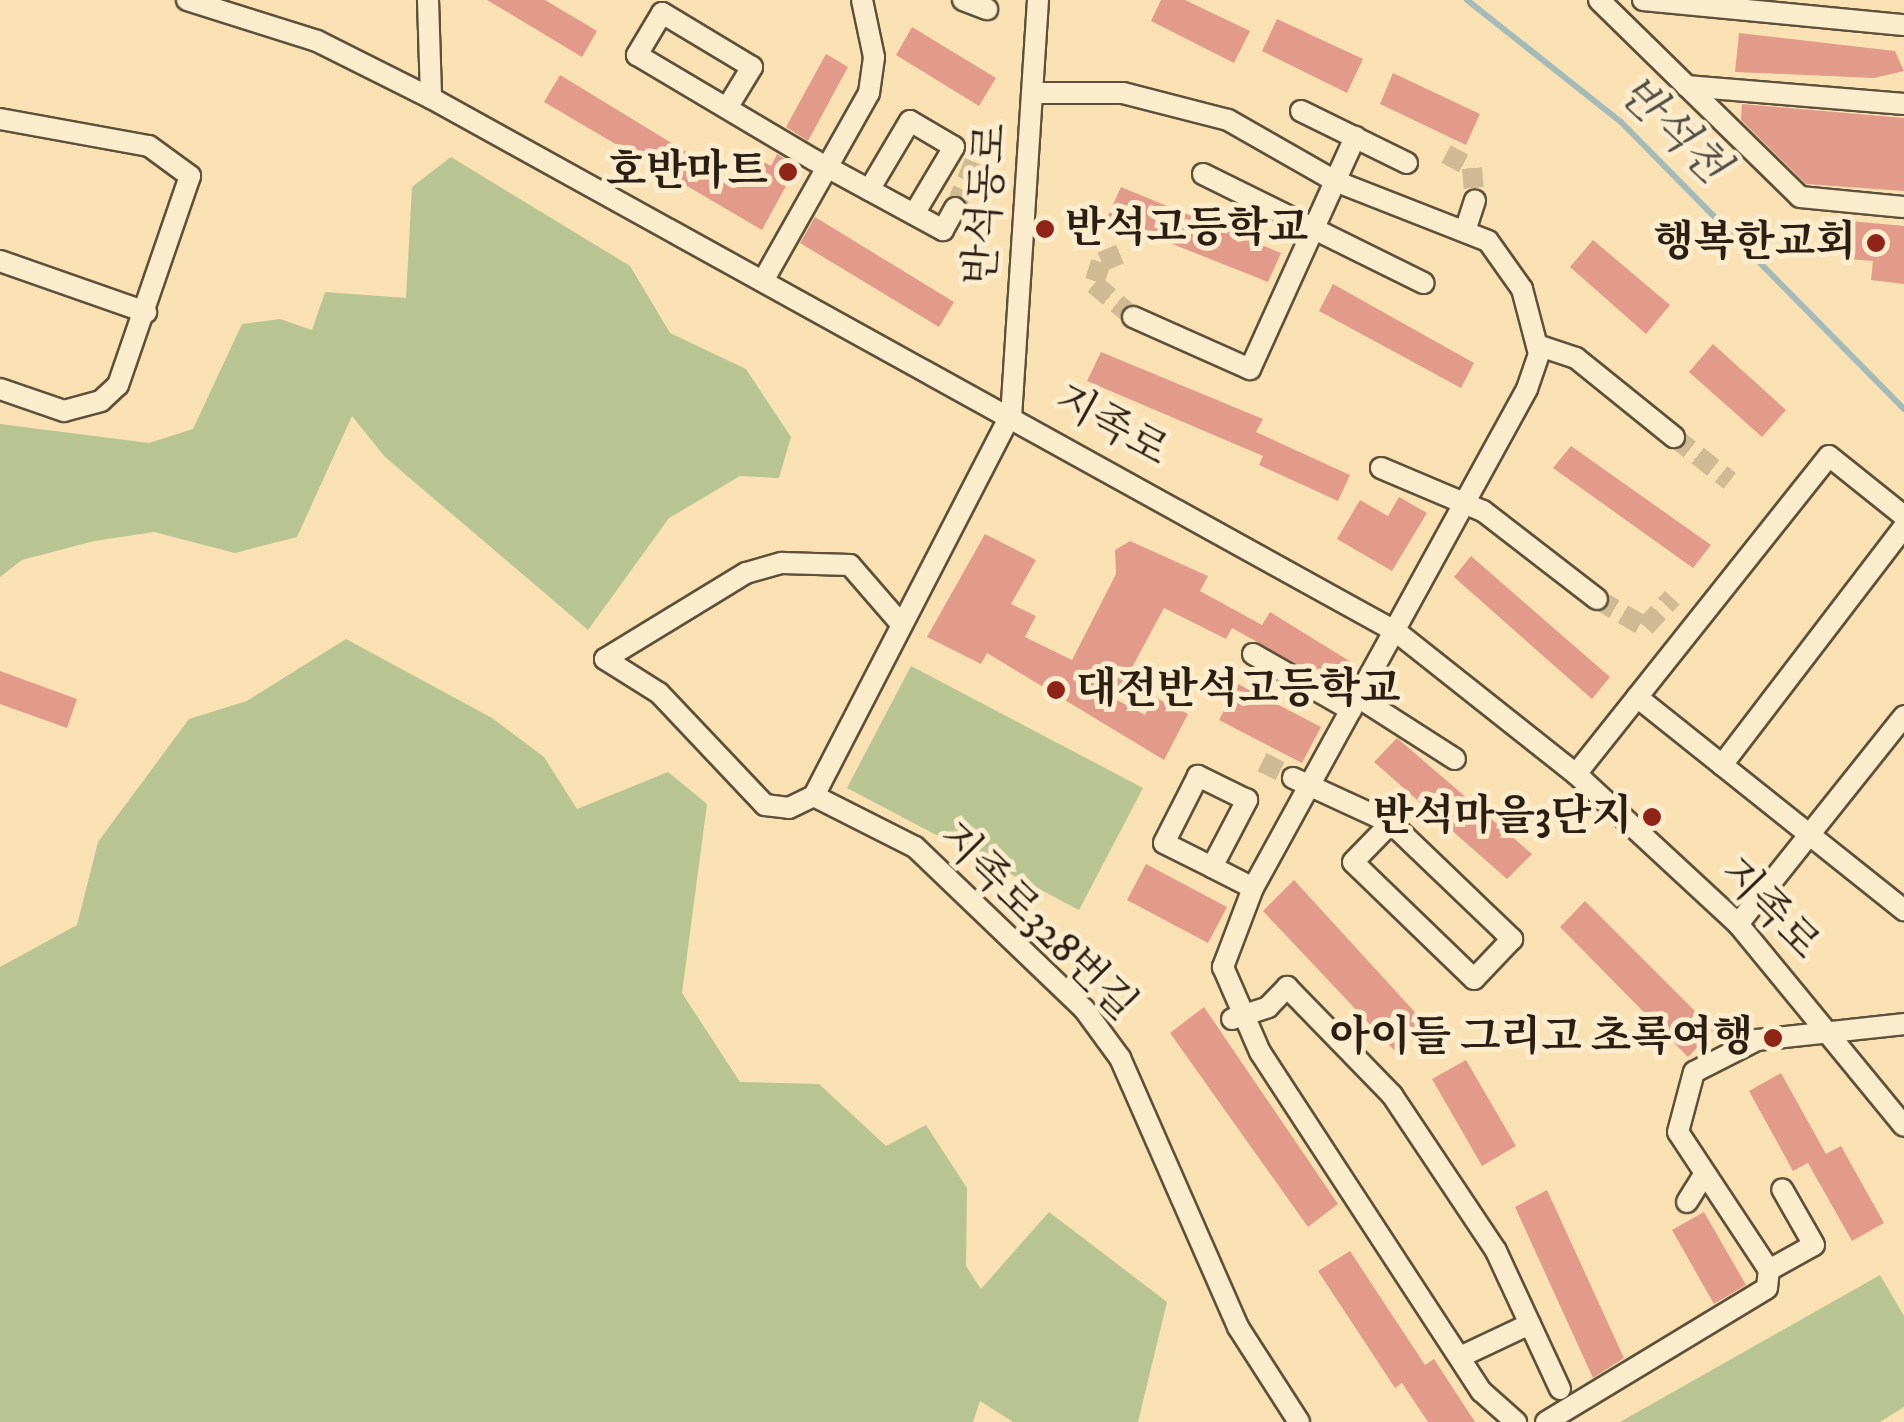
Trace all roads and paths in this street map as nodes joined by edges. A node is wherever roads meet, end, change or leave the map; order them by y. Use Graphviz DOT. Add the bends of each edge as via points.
graph roads {
  1 [pos="187,0"];
  2 [pos="428,0"];
  3 [pos="862,0"];
  4 [pos="963,0"];
  5 [pos="1038,0"];
  6 [pos="1599,0"];
  7 [pos="1643,0"];
  8 [pos="1717,4"];
  9 [pos="987,9"];
  10 [pos="1904,25"];
  11 [pos="1686,86"];
  12 [pos="1033,92"];
  13 [pos="431,98"];
  14 [pos="1904,104"];
  15 [pos="727,108"];
  16 [pos="1301,111"];
  17 [pos="0,119"];
  18 [pos="1355,138"];
  19 [pos="1407,163"];
  20 [pos="828,168"];
  21 [pos="1203,174"];
  22 [pos="1335,181"];
  23 [pos="869,190"];
  24 [pos="1475,200"];
  25 [pos="1904,207"];
  26 [pos="954,208"];
  27 [pos="914,214"];
  28 [pos="1314,228"];
  29 [pos="1466,228"];
  30 [pos="0,260"];
  31 [pos="763,281"];
  32 [pos="1424,282"];
  33 [pos="146,312"];
  34 [pos="1133,317"];
  35 [pos="1538,345"];
  36 [pos="0,389"];
  37 [pos="1011,414"];
  38 [pos="1674,437"];
  39 [pos="1382,468"];
  40 [pos="1466,510"];
  41 [pos="1904,516"];
  42 [pos="1904,527"];
  43 [pos="1597,598"];
  44 [pos="902,625"];
  45 [pos="1398,633"];
  46 [pos="1254,654"];
  47 [pos="1637,697"];
  48 [pos="1355,704"];
  49 [pos="1904,716"];
  50 [pos="1455,759"];
  51 [pos="1722,766"];
  52 [pos="1576,774"];
  53 [pos="1293,778"];
  54 [pos="1314,789"];
  55 [pos="814,796"];
  56 [pos="1390,823"];
  57 [pos="1809,836"];
  58 [pos="1212,868"];
  59 [pos="1253,888"];
  60 [pos="1902,904"];
  61 [pos="1738,924"];
  62 [pos="1236,1018"];
  63 [pos="1904,1024"];
  64 [pos="1838,1037"];
  65 [pos="1904,1126"];
  66 [pos="1704,1175"];
  67 [pos="1782,1189"];
  68 [pos="1687,1202"];
  69 [pos="1768,1270"];
  70 [pos="1530,1324"];
  71 [pos="1462,1356"];
  72 [pos="1560,1390"];
  73 [pos="1299,1422"];
  74 [pos="1516,1422"];
  75 [pos="1546,1422"];
  1 -- 13 [label="street, 지족로" via="317,42"];
  2 -- 13 [label="street"];
  3 -- 20 [label="street" via="874,77"];
  4 -- 9 [label="street"];
  5 -- 12 [label="street, 반석동로"];
  6 -- 11 [label="street"];
  7 -- 8 [label="street"];
  8 -- 10 [label="street"];
  11 -- 14 [label="street"];
  11 -- 25 [label="street" via="1800,197"];
  12 -- 22 [label="street" via="1180,103"];
  12 -- 37 [label="street, 반석동로"];
  13 -- 31 [label="street, 지족로"];
  15 -- 15 [label="street" via="638,55 662,13 752,66"];
  15 -- 20 [label="street"];
  16 -- 18 [label="street"];
  17 -- 33 [label="street" via="150,146 190,176"];
  18 -- 19 [label="street"];
  18 -- 22 [label="street"];
  20 -- 23 [label="street"];
  20 -- 31 [label="street"];
  21 -- 28 [label="street"];
  22 -- 28 [label="street"];
  22 -- 29 [label="street"];
  23 -- 27 [label="street"];
  23 -- 27 [label="street" via="910,120 954,146"];
  24 -- 29 [label="street"];
  26 -- 27 [label="street" via="943,230"];
  28 -- 32 [label="street"];
  28 -- 34 [label="street" via="1250,369"];
  29 -- 35 [label="street" via="1488,241 1522,289"];
  30 -- 33 [label="street"];
  31 -- 37 [label="street, 지족로"];
  33 -- 36 [label="street" via="130,363 101,401 64,411"];
  35 -- 38 [label="street" via="1576,358"];
  35 -- 40 [label="street" via="1526,389"];
  37 -- 44 [label="street"];
  37 -- 45 [label="street, 지족로"];
  39 -- 40 [label="street"];
  40 -- 43 [label="street" via="1483,512"];
  40 -- 45 [label="street"];
  41 -- 47 [label="street" via="1830,456"];
  42 -- 51 [label="street"];
  44 -- 55 [label="street"];
  44 -- 55 [label="street" via="850,566 782,563 746,574 606,658 658,693 764,804 789,808"];
  45 -- 48 [label="street"];
  45 -- 52 [label="street, 지족로"];
  46 -- 48 [label="street"];
  47 -- 51 [label="street"];
  47 -- 52 [label="street"];
  48 -- 50 [label="street"];
  48 -- 54 [label="street"];
  49 -- 57 [label="street"];
  51 -- 57 [label="street"];
  52 -- 61 [label="street, 지족로"];
  53 -- 54 [label="street"];
  54 -- 56 [label="street"];
  54 -- 59 [label="street"];
  55 -- 73 [label="street, 지족로328번길" via="916,847 1084,1009 1120,1058 1238,1327"];
  56 -- 56 [label="street" via="1512,940 1474,979 1353,862"];
  57 -- 60 [label="street"];
  57 -- 61 [label="street"];
  58 -- 58 [label="street" via="1164,843 1198,776 1246,800"];
  58 -- 59 [label="street"];
  59 -- 62 [label="street" via="1223,966"];
  61 -- 64 [label="street, 지족로"];
  62 -- 70 [label="street" via="1287,986 1330,1027 1463,1194"];
  62 -- 71 [label="street"];
  63 -- 64 [label="street"];
  64 -- 65 [label="street, 지족로"];
  64 -- 66 [label="street" via="1744,1043 1694,1072 1678,1132"];
  66 -- 68 [label="street"];
  66 -- 69 [label="street"];
  67 -- 69 [label="street" via="1814,1245"];
  69 -- 75 [label="street" via="1755,1303"];
  70 -- 71 [label="street"];
  70 -- 72 [label="street"];
  71 -- 74 [label="street" via="1498,1413"];
}
